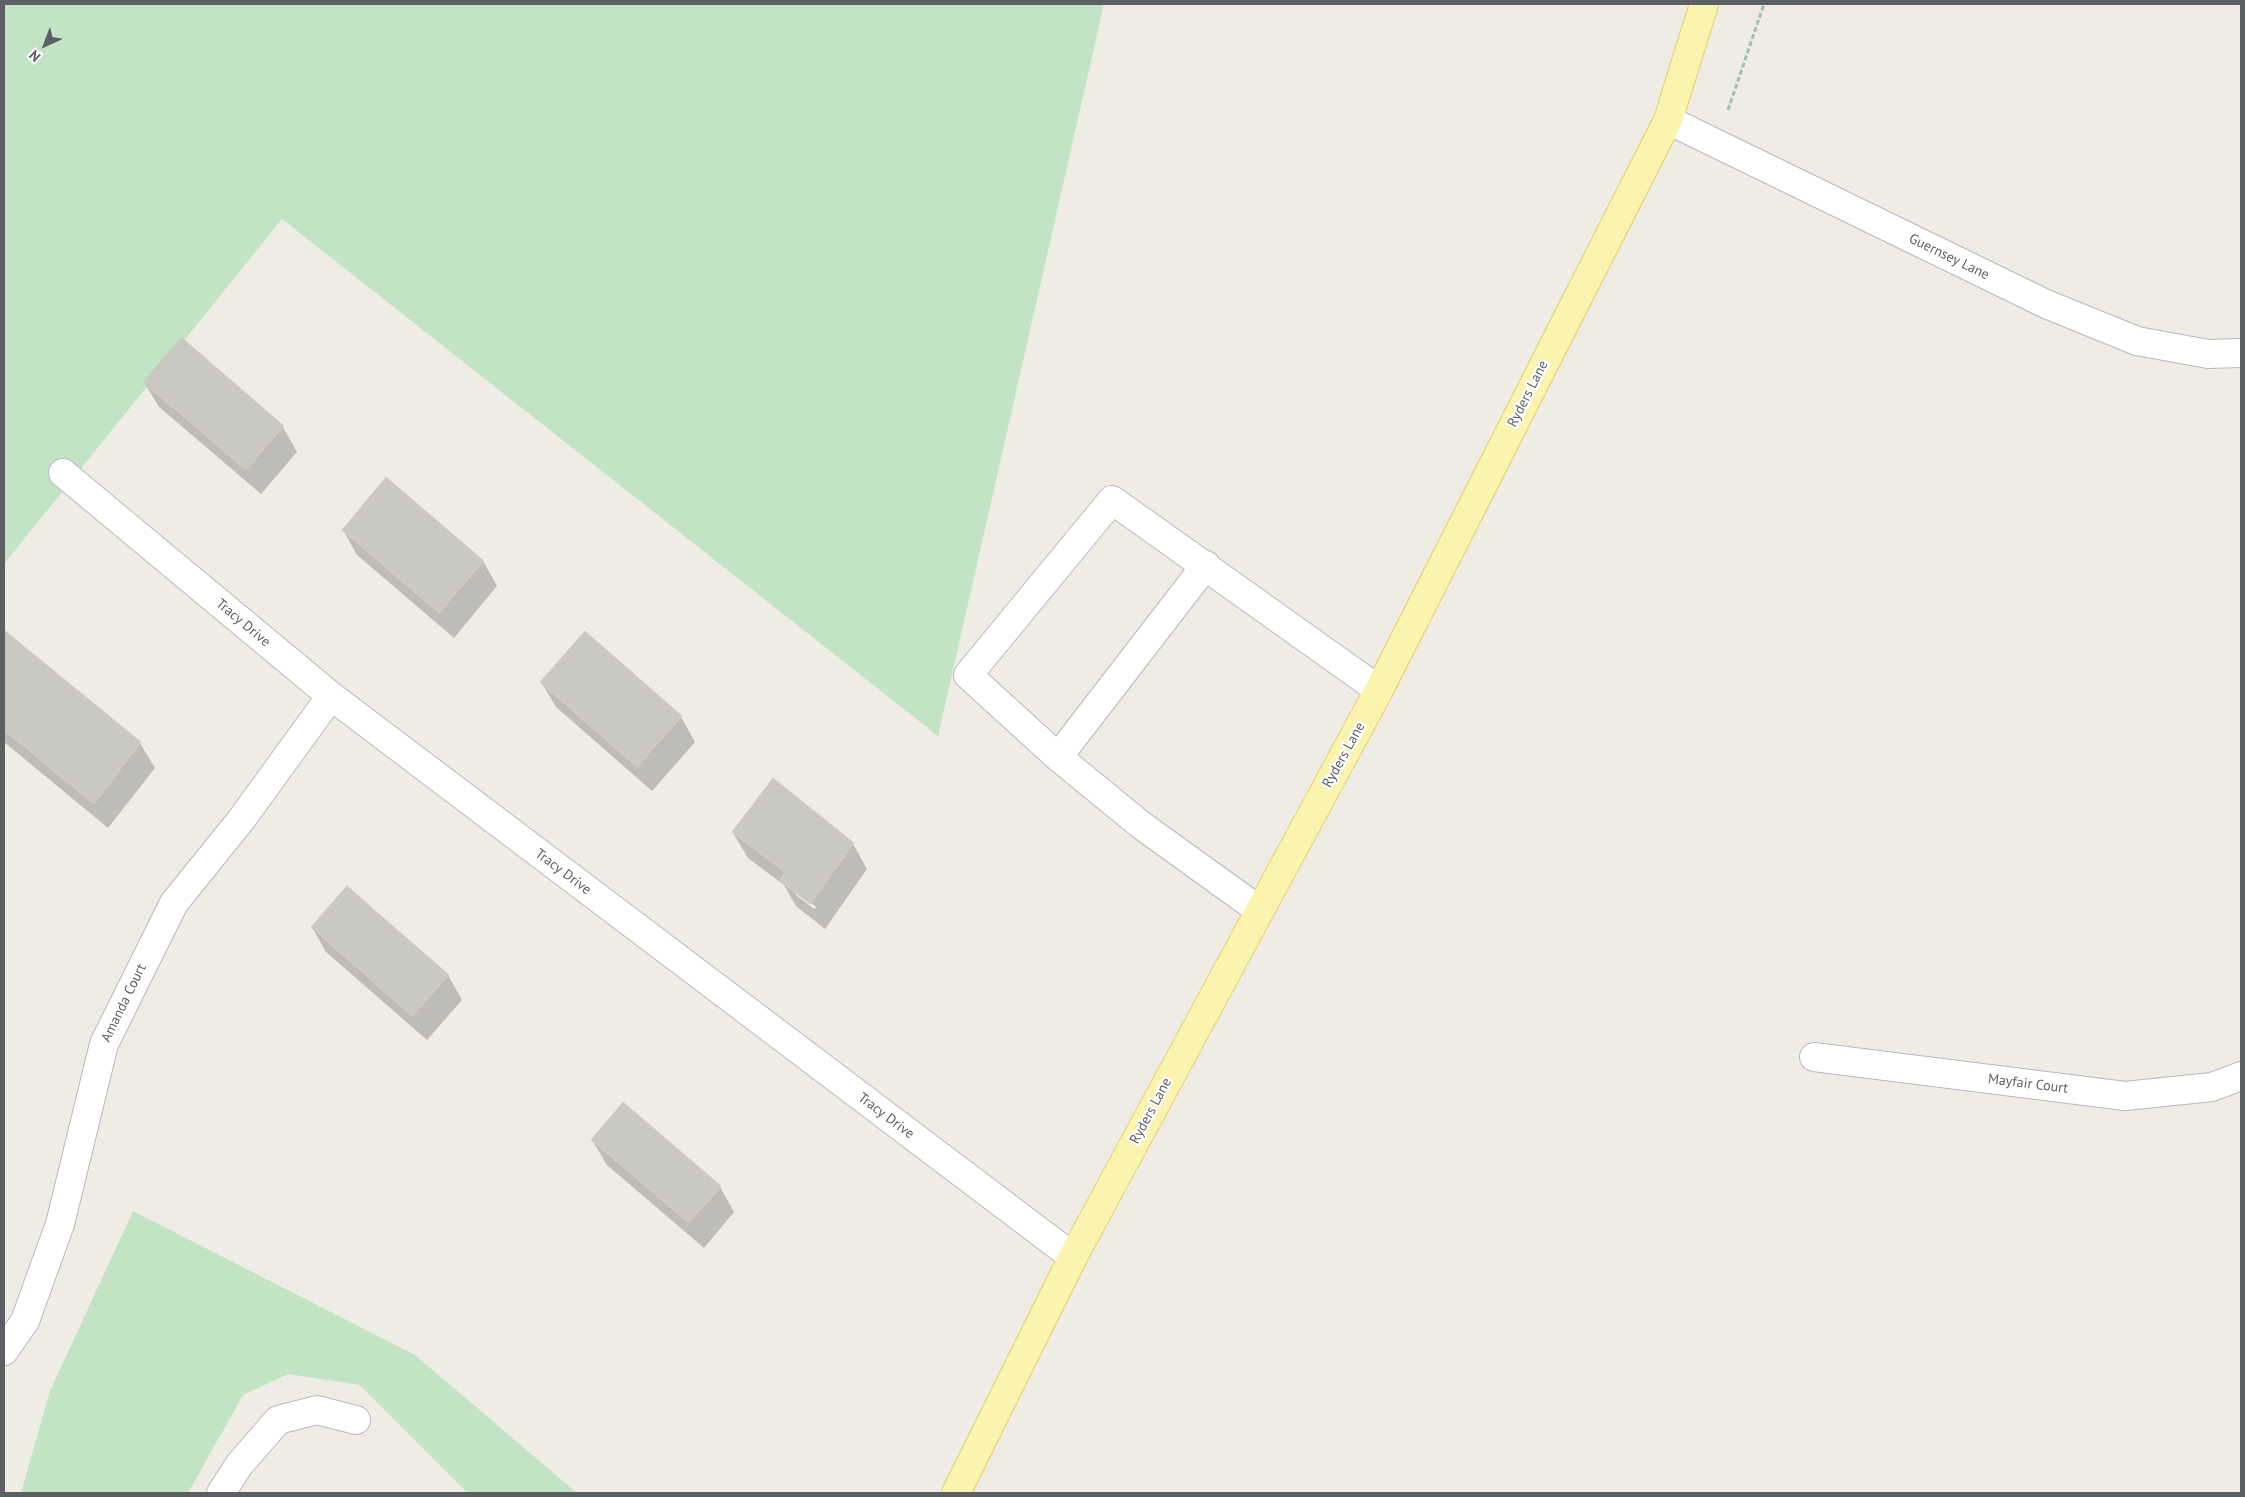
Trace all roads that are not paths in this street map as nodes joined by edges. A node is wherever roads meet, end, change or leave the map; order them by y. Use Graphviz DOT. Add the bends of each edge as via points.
graph roads {
  1 [pos="1704,4"];
  2 [pos="1668,120"];
  3 [pos="2241,353"];
  4 [pos="63,473"];
  5 [pos="1206,565"];
  6 [pos="1379,690"];
  7 [pos="331,696"];
  8 [pos="1058,757"];
  9 [pos="1259,910"];
  10 [pos="1814,1057"];
  11 [pos="2241,1076"];
  12 [pos="1073,1257"];
  13 [pos="4,1350"];
  14 [pos="356,1420"];
  15 [pos="221,1493"];
  16 [pos="956,1493"];
  1 -- 2 [label="main road, Ryders Lane"];
  2 -- 3 [label="street, Guernsey Lane" via="2046,304 2128,338 2208,354"];
  2 -- 6 [label="main road, Ryders Lane"];
  4 -- 7 [label="street, Tracy Drive"];
  5 -- 6 [label="street"];
  5 -- 8 [label="street"];
  5 -- 8 [label="street" via="1112,500 968,675"];
  6 -- 9 [label="main road, Ryders Lane"];
  7 -- 12 [label="street, Tracy Drive"];
  7 -- 13 [label="street, Amanda Court" via="241,820 174,903 104,1044 60,1224 25,1321"];
  8 -- 9 [label="street" via="1141,825"];
  9 -- 12 [label="main road, Ryders Lane"];
  10 -- 11 [label="street, Mayfair Court" via="2125,1096 2212,1087"];
  12 -- 16 [label="main road, Ryders Lane"];
  14 -- 15 [label="street" via="317,1410 278,1420 239,1465"];
}
